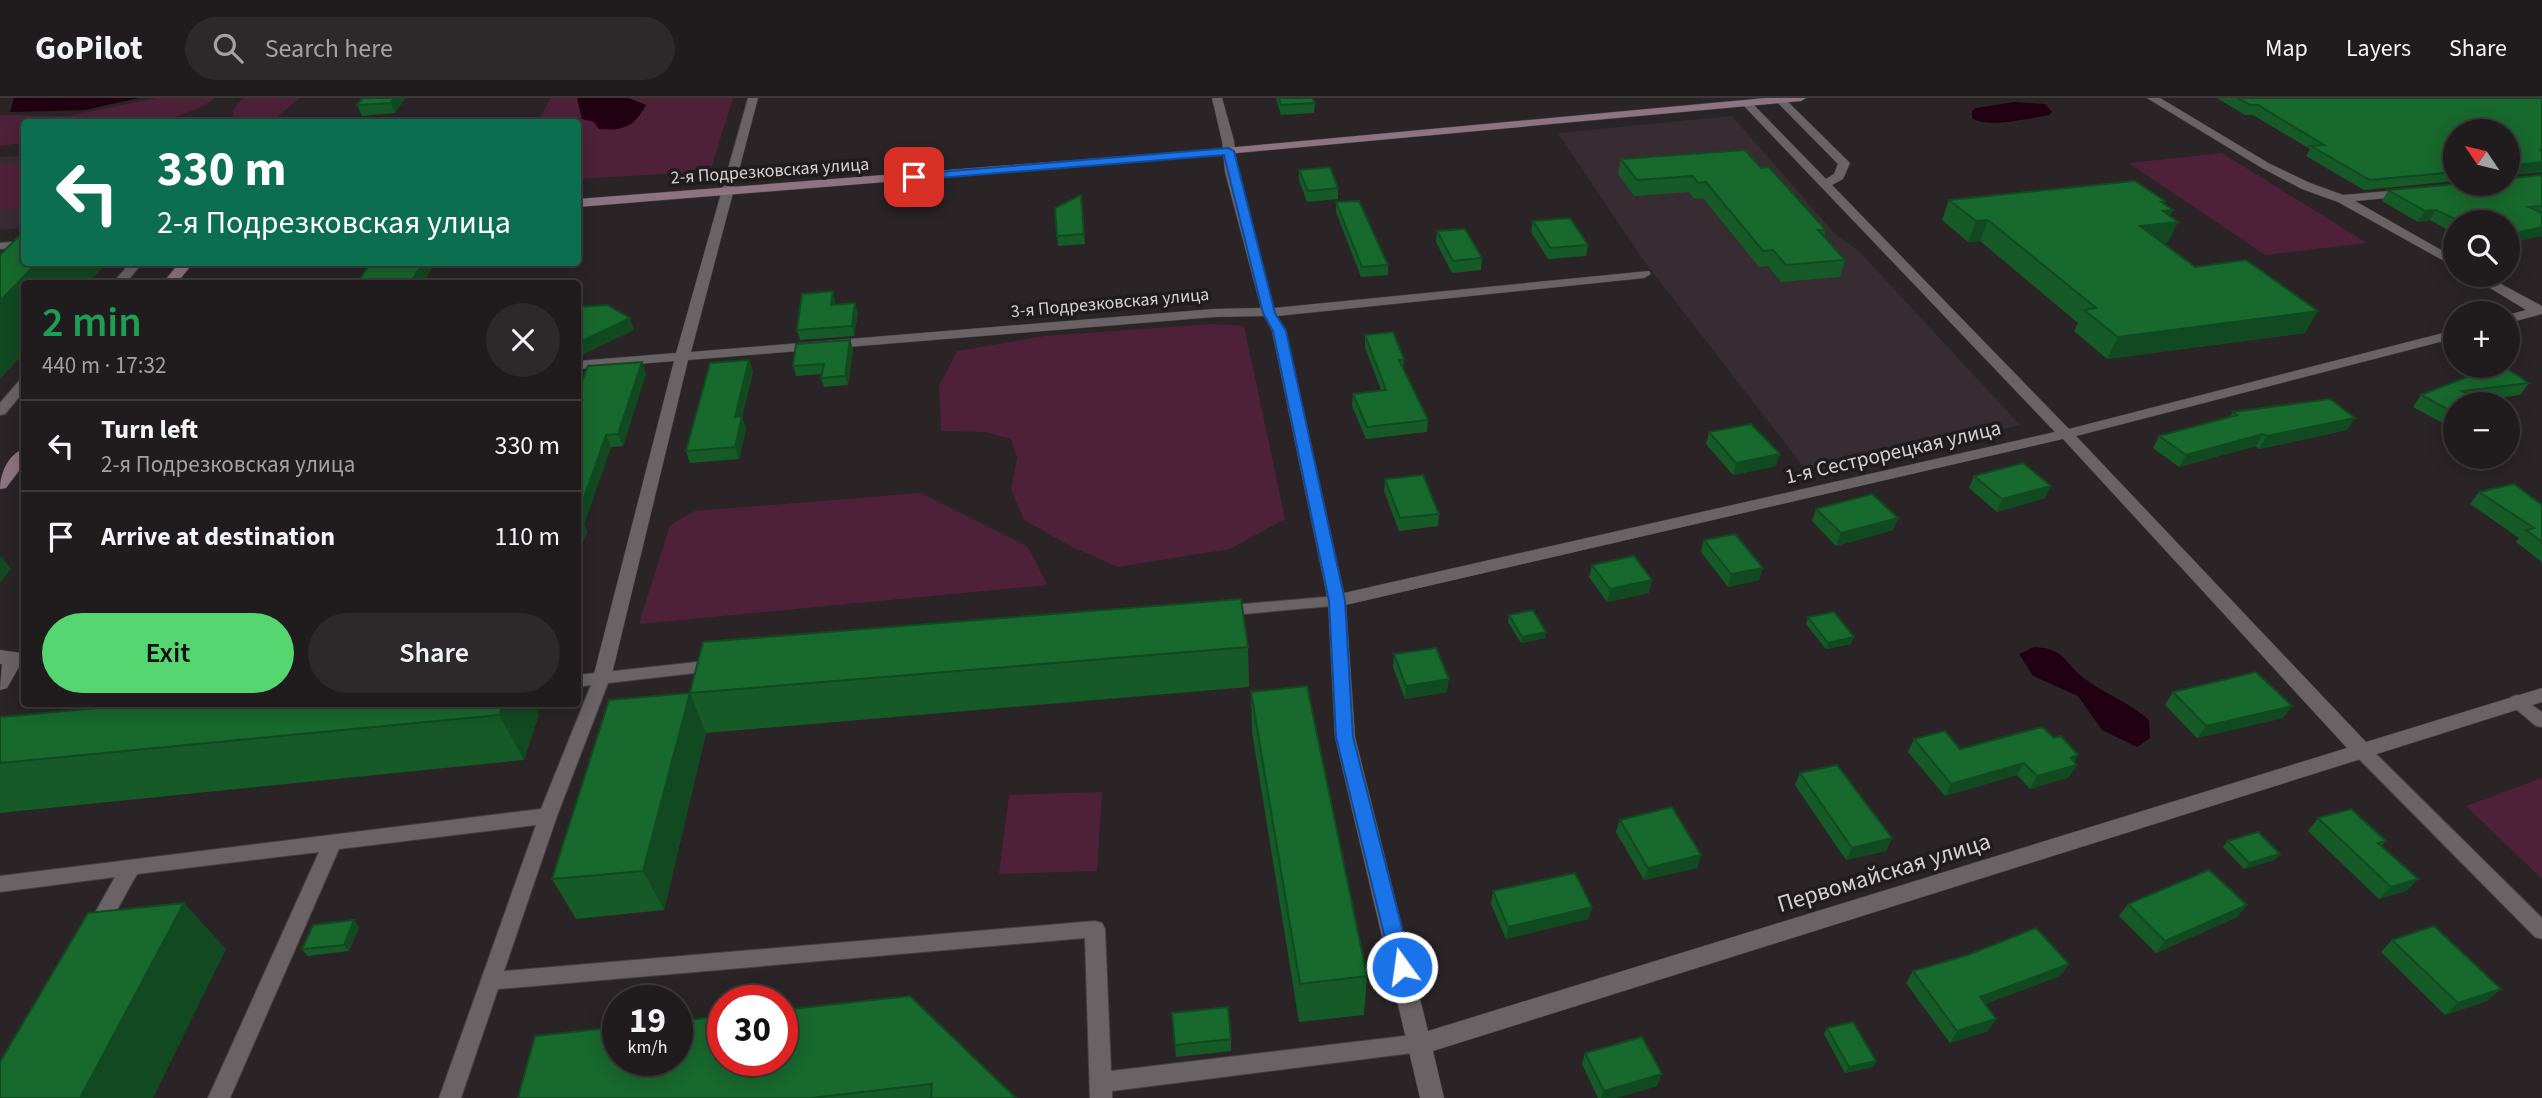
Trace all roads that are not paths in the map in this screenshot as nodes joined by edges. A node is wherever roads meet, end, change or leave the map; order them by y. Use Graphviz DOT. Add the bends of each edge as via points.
graph roads {
  1 [pos="753,98"];
  2 [pos="1217,98"];
  3 [pos="1801,98"];
  4 [pos="2152,98"];
  5 [pos="1780,100"];
  6 [pos="1744,101"];
  7 [pos="1228,151"];
  8 [pos="1826,184"];
  9 [pos="2421,191"];
  10 [pos="728,192"];
  11 [pos="2342,199"];
  12 [pos="581,203"];
  13 [pos="21,244"];
  14 [pos="0,246"];
  15 [pos="2443,256"];
  16 [pos="134,266"];
  17 [pos="184,266"];
  18 [pos="1644,274"];
  19 [pos="122,280"];
  20 [pos="172,280"];
  21 [pos="2497,287"];
  22 [pos="2540,310"];
  23 [pos="1269,313"];
  24 [pos="2520,316"];
  25 [pos="2443,337"];
  26 [pos="682,357"];
  27 [pos="581,365"];
  28 [pos="21,387"];
  29 [pos="0,411"];
  30 [pos="2066,434"];
  31 [pos="21,458"];
  32 [pos="0,484"];
  33 [pos="1337,601"];
  34 [pos="1201,613"];
  35 [pos="0,657"];
  36 [pos="738,663"];
  37 [pos="603,678"];
  38 [pos="581,681"];
  39 [pos="0,683"];
  40 [pos="2542,695"];
  41 [pos="2517,701"];
  42 [pos="2542,721"];
  43 [pos="2363,752"];
  44 [pos="548,817"];
  45 [pos="333,842"];
  46 [pos="131,867"];
  47 [pos="0,884"];
  48 [pos="2542,931"];
  49 [pos="83,952"];
  50 [pos="489,981"];
  51 [pos="1421,1044"];
  52 [pos="1100,1090"];
  53 [pos="219,1098"];
  54 [pos="450,1098"];
  55 [pos="1432,1098"];
  1 -- 10 [label="street"];
  2 -- 7 [label="street"];
  3 -- 5 [label="street, 2-я Подрезковская улица"];
  4 -- 11 [label="street" via="2266,166"];
  5 -- 6 [label="street, 2-я Подрезковская улица"];
  5 -- 8 [label="street" via="1844,163 1839,176"];
  6 -- 7 [label="street, 2-я Подрезковская улица"];
  6 -- 8 [label="street"];
  7 -- 10 [label="street, 2-я Подрезковская улица"];
  7 -- 23 [label="street"];
  8 -- 30 [label="street"];
  9 -- 11 [label="street"];
  10 -- 12 [label="street, 2-я Подрезковская улица"];
  10 -- 26 [label="street"];
  11 -- 15 [label="street"];
  13 -- 14 [label="lane"];
  16 -- 19 [label="lane"];
  17 -- 20 [label="street"];
  18 -- 23 [label="street, 3-я Подрезковская улица"];
  21 -- 22 [label="street"];
  22 -- 24 [label="street"];
  23 -- 26 [label="street, 3-я Подрезковская улица" via="1214,313"];
  23 -- 33 [label="street" via="1279,331"];
  25 -- 30 [label="street, 1-я Сестрорецкая улица"];
  26 -- 27 [label="street, 3-я Подрезковская улица"];
  26 -- 37 [label="street"];
  28 -- 29 [label="lane"];
  30 -- 33 [label="street, 1-я Сестрорецкая улица"];
  30 -- 43 [label="street"];
  31 -- 32 [label="street"];
  33 -- 34 [label="lane"];
  33 -- 51 [label="street" via="1345,737"];
  35 -- 39 [label="street" via="15,658"];
  36 -- 37 [label="lane"];
  37 -- 38 [label="lane"];
  37 -- 44 [label="lane"];
  40 -- 41 [label="street, Первомайская улица"];
  41 -- 42 [label="lane"];
  41 -- 43 [label="street, Первомайская улица"];
  43 -- 48 [label="lane"];
  43 -- 51 [label="street, Первомайская улица"];
  44 -- 45 [label="lane"];
  44 -- 50 [label="lane"];
  45 -- 46 [label="lane"];
  45 -- 53 [label="lane"];
  46 -- 47 [label="lane"];
  46 -- 49 [label="lane"];
  50 -- 52 [label="lane" via="1095,929"];
  50 -- 54 [label="lane"];
  51 -- 52 [label="lane"];
  51 -- 55 [label="street"];
}
